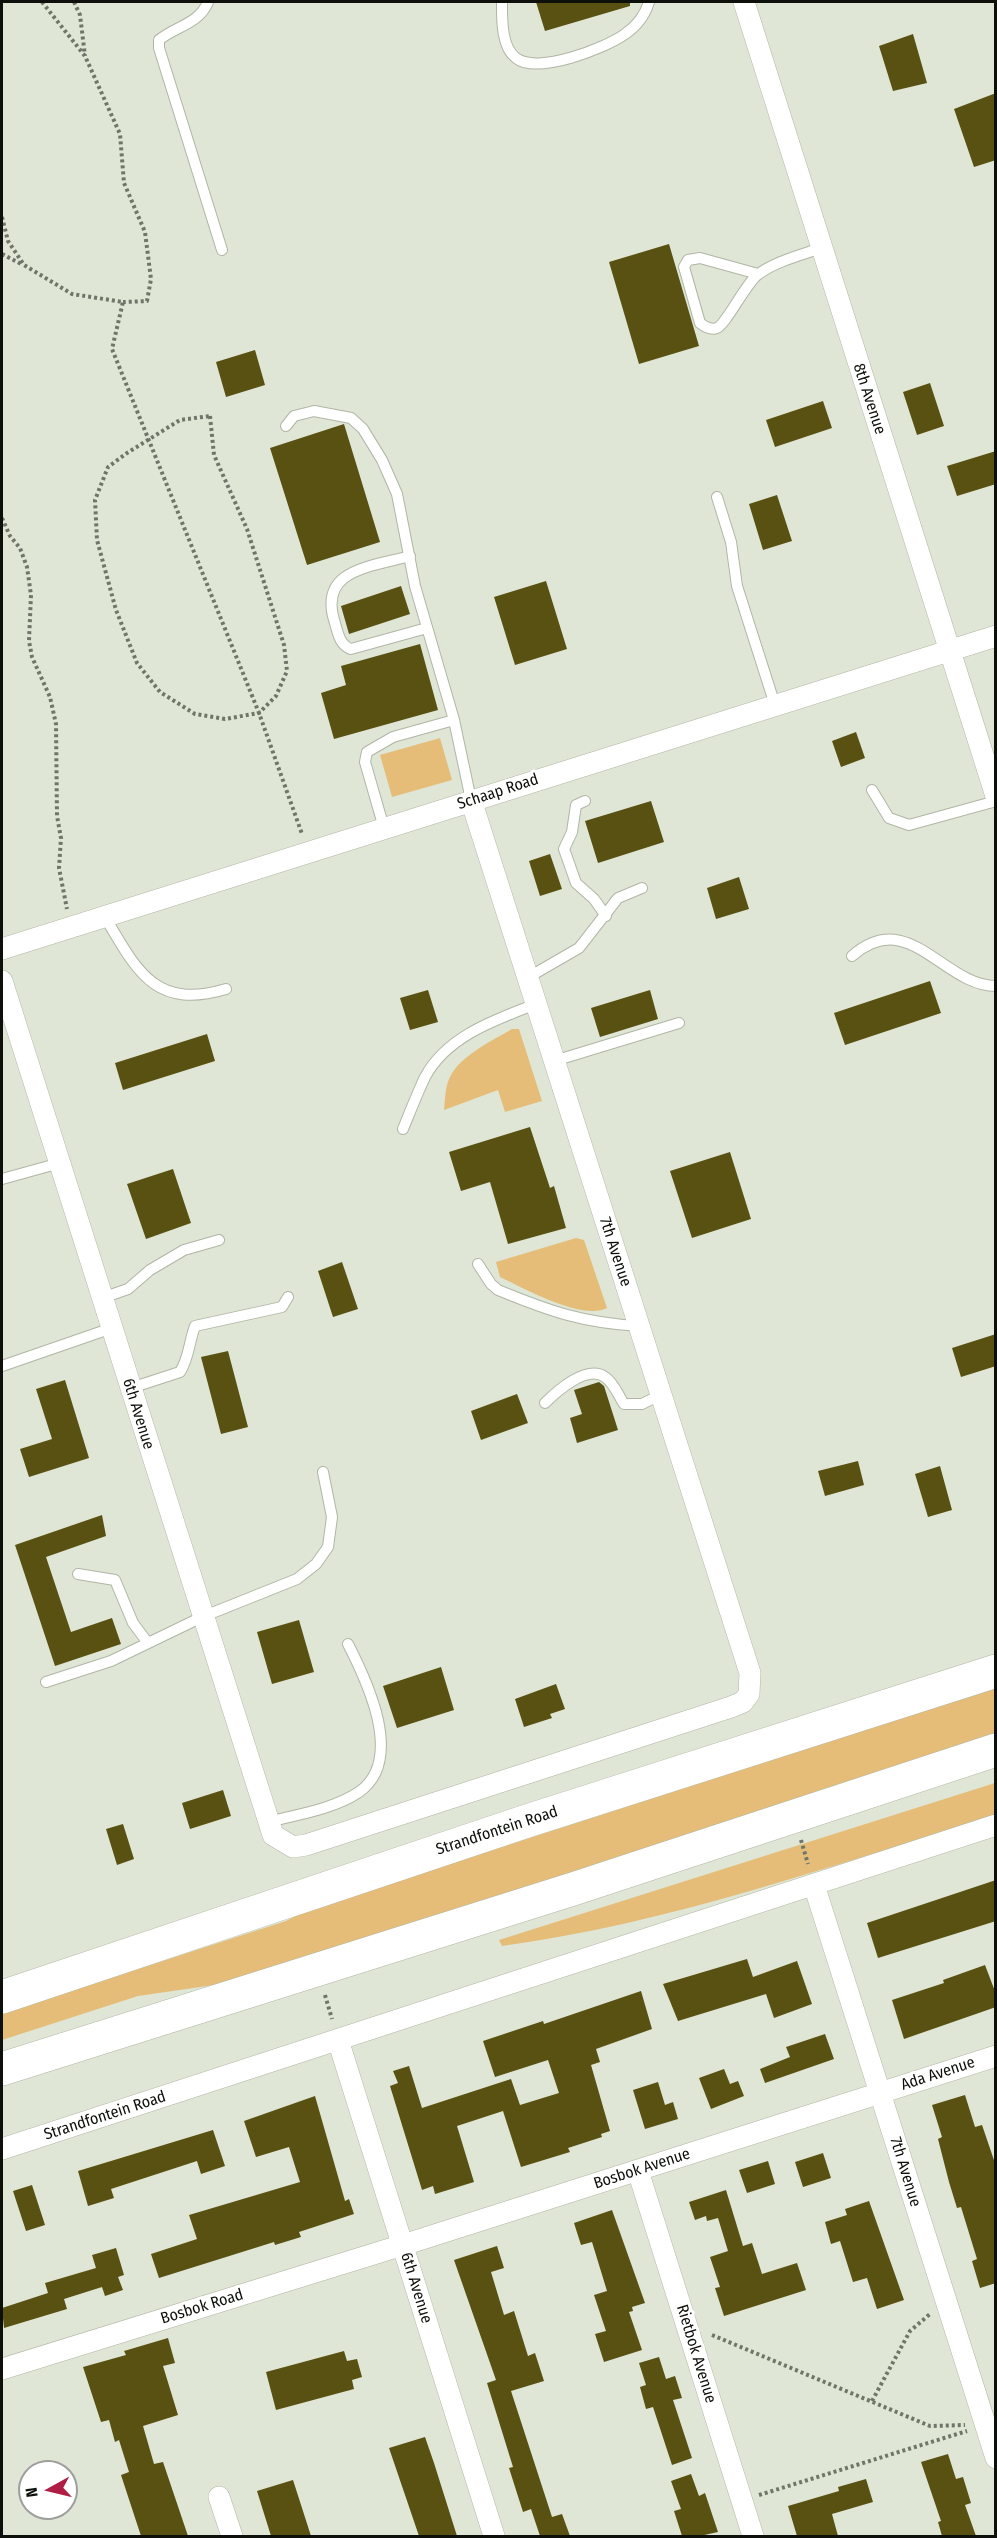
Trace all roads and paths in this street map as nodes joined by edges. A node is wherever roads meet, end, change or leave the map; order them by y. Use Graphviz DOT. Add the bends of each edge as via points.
graph roads {
  1 [pos="42,2"];
  2 [pos="74,2"];
  3 [pos="208,2"];
  4 [pos="502,2"];
  5 [pos="649,2"];
  6 [pos="744,2"];
  7 [pos="85,57"];
  8 [pos="2,217"];
  9 [pos="821,248"];
  10 [pos="222,250"];
  11 [pos="2,255"];
  12 [pos="24,265"];
  13 [pos="758,274"];
  14 [pos="123,302"];
  15 [pos="286,426"];
  16 [pos="147,440"];
  17 [pos="717,497"];
  18 [pos="2,518"];
  19 [pos="410,556"];
  20 [pos="427,628"];
  21 [pos="996,636"];
  22 [pos="949,651"];
  23 [pos="775,705"];
  24 [pos="259,712"];
  25 [pos="454,720"];
  26 [pos="872,790"];
  27 [pos="996,798"];
  28 [pos="471,800"];
  29 [pos="585,801"];
  30 [pos="384,828"];
  31 [pos="308,852"];
  32 [pos="642,888"];
  33 [pos="606,916"];
  34 [pos="105,917"];
  35 [pos="70,928"];
  36 [pos="2,949"];
  37 [pos="852,956"];
  38 [pos="527,978"];
  39 [pos="2,981"];
  40 [pos="996,986"];
  41 [pos="226,989"];
  42 [pos="536,1004"];
  43 [pos="679,1023"];
  44 [pos="554,1061"];
  45 [pos="403,1129"];
  46 [pos="60,1163"];
  47 [pos="2,1179"];
  48 [pos="219,1240"];
  49 [pos="478,1264"];
  50 [pos="288,1297"];
  51 [pos="102,1298"];
  52 [pos="639,1326"];
  53 [pos="112,1328"];
  54 [pos="2,1366"];
  55 [pos="130,1388"];
  56 [pos="660,1395"];
  57 [pos="545,1403"];
  58 [pos="323,1472"];
  59 [pos="78,1574"];
  60 [pos="202,1617"];
  61 [pos="148,1643"];
  62 [pos="348,1644"];
  63 [pos="996,1671"];
  64 [pos="46,1682"];
  65 [pos="996,1750"];
  66 [pos="267,1822"];
  67 [pos="996,1825"];
  68 [pos="800,1836"];
  69 [pos="282,1842"];
  70 [pos="814,1885"];
  71 [pos="323,1986"];
  72 [pos="2,1997"];
  73 [pos="338,2040"];
  74 [pos="996,2056"];
  75 [pos="2,2069"];
  76 [pos="881,2093"];
  77 [pos="2,2149"];
  78 [pos="638,2171"];
  79 [pos="403,2245"];
  80 [pos="944,2302"];
  81 [pos="686,2325"];
  82 [pos="2,2369"];
  83 [pos="872,2401"];
  84 [pos="985,2425"];
  85 [pos="996,2458"];
  86 [pos="219,2497"];
  87 [pos="742,2500"];
  88 [pos="232,2536"];
  89 [pos="494,2536"];
  90 [pos="753,2536"];
  1 -- 7 [label="path"];
  2 -- 7 [label="path" via="80,15"];
  3 -- 10 [label="lane" via="190,22 159,40 159,48"];
  4 -- 5 [label="lane" via="502,21 511,52 517,59 537,64 571,57 614,40 638,23"];
  6 -- 9 [label="street, 8th Avenue"];
  7 -- 14 [label="path" via="120,134 124,183 145,232 152,279 147,301"];
  8 -- 12 [label="path" via="8,241"];
  9 -- 13 [label="lane"];
  9 -- 22 [label="street, 8th Avenue"];
  11 -- 12 [label="path"];
  12 -- 14 [label="path" via="72,294"];
  13 -- 13 [label="lane" via="721,326 711,328 700,323 684,267 688,260 700,258"];
  14 -- 16 [label="path" via="112,349"];
  15 -- 19 [label="lane" via="294,416 314,411 351,418 363,429 397,494"];
  16 -- 24 [label="path"];
  16 -- 24 [label="path" via="180,420 210,416 214,454 247,530 285,645 287,671 276,696"];
  16 -- 24 [label="path" via="108,467 95,500 98,540 116,610 136,663 160,692 195,714 225,719"];
  17 -- 23 [label="lane" via="731,542 737,586"];
  18 -- 35 [label="path" via="27,567 31,595 29,641 56,724 57,816 62,838 59,868"];
  19 -- 20 [label="lane"];
  19 -- 20 [label="lane" via="340,579 330,598 330,608 343,645 351,649"];
  20 -- 25 [label="lane"];
  21 -- 22 [label="street, Schaap Road"];
  22 -- 23 [label="street, Schaap Road"];
  22 -- 27 [label="street, 8th Avenue"];
  23 -- 28 [label="street, Schaap Road"];
  24 -- 31 [label="path"];
  25 -- 28 [label="lane"];
  25 -- 30 [label="lane" via="393,737 365,755"];
  26 -- 27 [label="lane" via="889,818 909,825"];
  28 -- 30 [label="street, Schaap Road"];
  28 -- 38 [label="street, 7th Avenue"];
  29 -- 33 [label="lane" via="576,806 572,832 564,849 576,883"];
  30 -- 31 [label="street, Schaap Road"];
  31 -- 34 [label="street, Schaap Road"];
  32 -- 33 [label="lane" via="618,898"];
  33 -- 38 [label="lane" via="579,948"];
  34 -- 35 [label="street, Schaap Road"];
  34 -- 41 [label="lane" via="135,966 153,984 179,996 203,996"];
  35 -- 36 [label="street, Schaap Road"];
  37 -- 40 [label="lane" via="871,944 893,939 928,953 980,984"];
  38 -- 42 [label="street, 7th Avenue"];
  39 -- 46 [label="street, 6th Avenue"];
  42 -- 44 [label="street, 7th Avenue"];
  42 -- 45 [label="lane" via="488,1023 439,1057"];
  43 -- 44 [label="lane"];
  44 -- 52 [label="street, 7th Avenue"];
  46 -- 47 [label="lane"];
  46 -- 51 [label="street, 6th Avenue"];
  48 -- 51 [label="lane" via="184,1250 128,1288"];
  49 -- 52 [label="lane" via="498,1290 554,1313"];
  50 -- 55 [label="lane" via="282,1307 195,1326 188,1345 188,1360 180,1372"];
  51 -- 53 [label="street, 6th Avenue"];
  52 -- 56 [label="street, 7th Avenue"];
  53 -- 54 [label="lane"];
  53 -- 55 [label="street, 6th Avenue"];
  55 -- 60 [label="street, 6th Avenue"];
  56 -- 57 [label="lane" via="642,1404 624,1404 614,1385 603,1375 589,1373 557,1391"];
  56 -- 69 [label="street, 7th Avenue" via="750,1673 749,1694 743,1702 306,1845 293,1847"];
  58 -- 60 [label="lane" via="332,1517 328,1547 316,1563 297,1579"];
  59 -- 61 [label="lane" via="115,1580 134,1623"];
  60 -- 61 [label="lane"];
  60 -- 66 [label="street, 6th Avenue"];
  61 -- 64 [label="lane" via="111,1661"];
  62 -- 66 [label="lane" via="367,1680 382,1747 380,1765 359,1792"];
  63 -- 72 [label="main road, Strandfontein Road" via="538,1817"];
  65 -- 75 [label="main road" via="573,1889"];
  66 -- 69 [label="street, 6th Avenue"];
  67 -- 70 [label="street, Strandfontein Road"];
  68 -- 70 [label="path"];
  70 -- 73 [label="street, Strandfontein Road"];
  70 -- 76 [label="street, 7th Avenue"];
  71 -- 73 [label="path"];
  73 -- 77 [label="street, Strandfontein Road"];
  73 -- 79 [label="street, 6th Avenue"];
  74 -- 76 [label="street, Ada Avenue"];
  76 -- 78 [label="street, Bosbok Avenue"];
  76 -- 80 [label="street, 7th Avenue"];
  78 -- 79 [label="street, Bosbok Avenue"];
  78 -- 81 [label="street, Rietbok Avenue"];
  79 -- 82 [label="street, Bosbok Road"];
  79 -- 89 [label="street, 6th Avenue"];
  80 -- 83 [label="path" via="910,2331"];
  80 -- 84 [label="street, 7th Avenue"];
  81 -- 83 [label="path"];
  81 -- 87 [label="street, Rietbok Avenue"];
  83 -- 84 [label="path" via="930,2426"];
  84 -- 85 [label="street, 7th Avenue"];
  84 -- 87 [label="path"];
  86 -- 88 [label="street"];
  87 -- 90 [label="street, Rietbok Avenue"];
}
